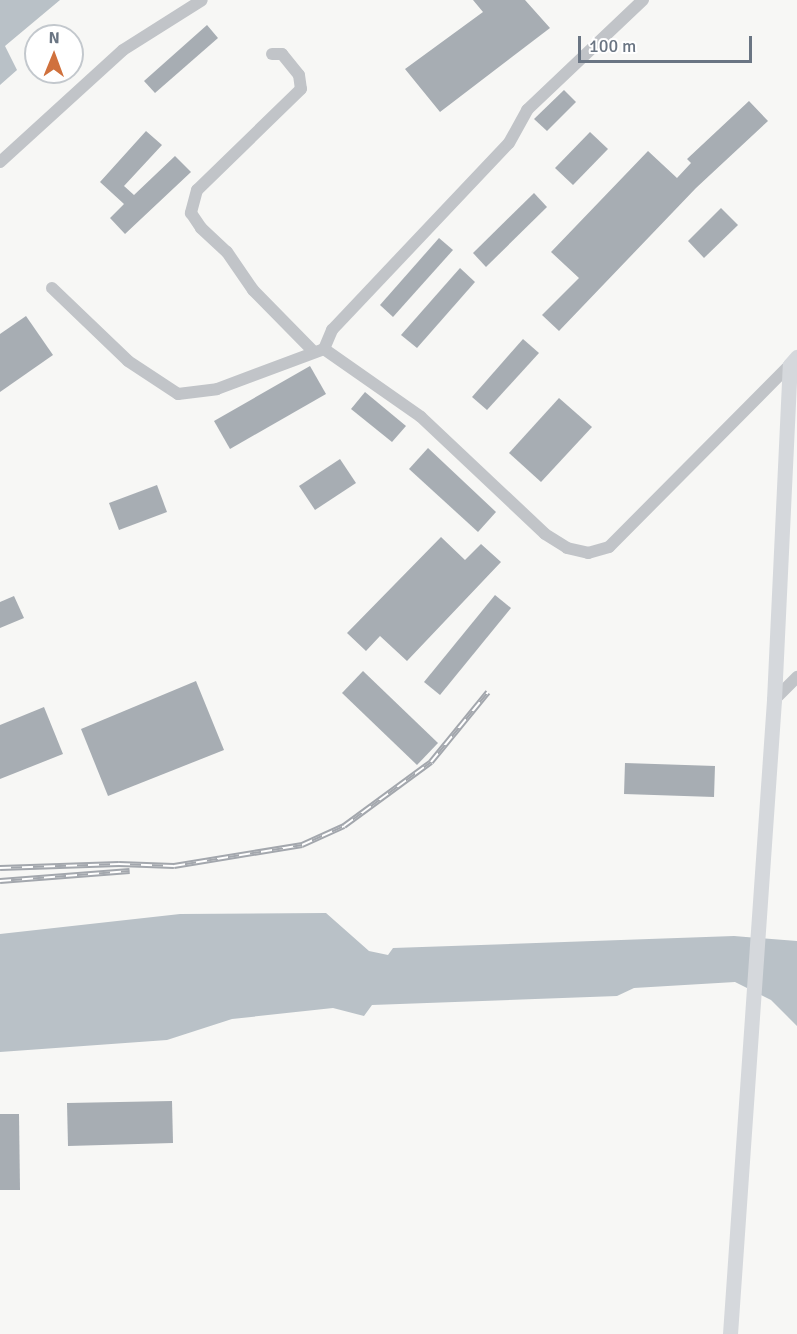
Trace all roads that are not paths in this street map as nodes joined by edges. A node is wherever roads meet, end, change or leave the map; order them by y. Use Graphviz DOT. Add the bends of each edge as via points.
graph roads {
  1 [pos="202,0"];
  2 [pos="643,0"];
  3 [pos="272,54"];
  4 [pos="0,162"];
  5 [pos="52,288"];
  6 [pos="318,350"];
  7 [pos="793,361"];
  8 [pos="797,677"];
  9 [pos="774,700"];
  10 [pos="730,1334"];
  1 -- 4 [label="street" via="123,50"];
  2 -- 6 [label="street" via="527,110 509,143 332,330"];
  3 -- 6 [label="street" via="282,54 299,75 301,89 197,190 191,213 227,252 253,290"];
  5 -- 6 [label="street" via="128,361 178,394 197,394 284,366"];
  6 -- 7 [label="street" via="421,417 545,534 567,548 588,553 609,547"];
  7 -- 9 [label="main road"];
  8 -- 9 [label="street"];
  9 -- 10 [label="main road"];
}
